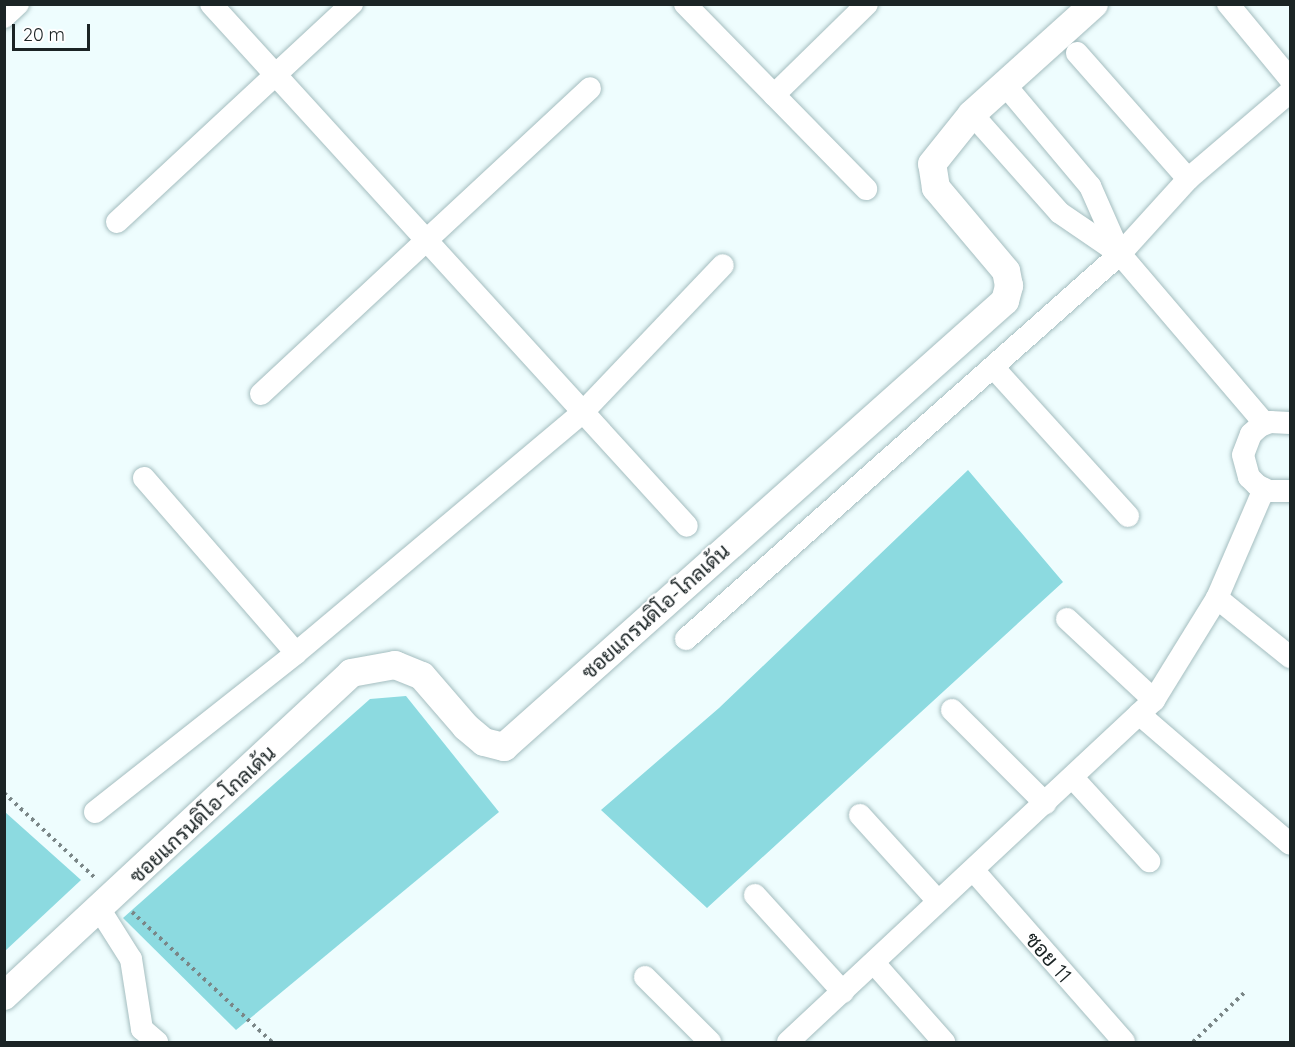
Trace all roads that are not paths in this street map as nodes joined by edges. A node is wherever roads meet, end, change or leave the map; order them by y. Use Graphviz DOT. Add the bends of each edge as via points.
graph roads {
  1 [pos="18,4"];
  2 [pos="211,4"];
  3 [pos="352,4"];
  4 [pos="685,4"];
  5 [pos="867,4"];
  6 [pos="1094,4"];
  7 [pos="1228,4"];
  8 [pos="4,16"];
  9 [pos="1077,53"];
  10 [pos="276,74"];
  11 [pos="1290,79"];
  12 [pos="1006,86"];
  13 [pos="590,88"];
  14 [pos="1290,92"];
  15 [pos="774,95"];
  16 [pos="972,114"];
  17 [pos="1188,179"];
  18 [pos="866,189"];
  19 [pos="117,222"];
  20 [pos="426,239"];
  21 [pos="1120,254"];
  22 [pos="723,264"];
  23 [pos="993,367"];
  24 [pos="261,394"];
  25 [pos="582,413"];
  26 [pos="1290,423"];
  27 [pos="1265,424"];
  28 [pos="144,478"];
  29 [pos="1264,489"];
  30 [pos="1290,491"];
  31 [pos="1128,516"];
  32 [pos="687,526"];
  33 [pos="1217,598"];
  34 [pos="1066,619"];
  35 [pos="686,639"];
  36 [pos="296,653"];
  37 [pos="1290,657"];
  38 [pos="1147,707"];
  39 [pos="952,710"];
  40 [pos="1072,778"];
  41 [pos="1045,803"];
  42 [pos="95,812"];
  43 [pos="860,815"];
  44 [pos="1290,844"];
  45 [pos="1149,861"];
  46 [pos="974,871"];
  47 [pos="755,895"];
  48 [pos="937,900"];
  49 [pos="107,903"];
  50 [pos="874,963"];
  51 [pos="645,977"];
  52 [pos="843,992"];
  53 [pos="4,996"];
  54 [pos="142,1038"];
  55 [pos="710,1042"];
  56 [pos="788,1042"];
  57 [pos="944,1042"];
  58 [pos="1124,1042"];
  1 -- 8 [label="street"];
  2 -- 10 [label="street"];
  3 -- 10 [label="street"];
  4 -- 15 [label="street"];
  5 -- 15 [label="street"];
  6 -- 12 [label="street, ซอยแกรนดิโอ-โกลเด้น"];
  7 -- 11 [label="street"];
  9 -- 17 [label="street"];
  10 -- 19 [label="street"];
  10 -- 20 [label="street"];
  12 -- 16 [label="street, ซอยแกรนดิโอ-โกลเด้น"];
  12 -- 21 [label="street" via="1090,186"];
  13 -- 20 [label="street"];
  14 -- 17 [label="street"];
  15 -- 18 [label="street"];
  16 -- 21 [label="street" via="1060,213"];
  16 -- 49 [label="street, ซอยแกรนดิโอ-โกลเด้น" via="934,157 932,180 1006,271 1009,286 1005,301 504,747 484,742 466,727 422,675 395,665 351,673"];
  17 -- 21 [label="street"];
  20 -- 24 [label="street"];
  20 -- 25 [label="street"];
  21 -- 23 [label="street"];
  21 -- 27 [label="street"];
  22 -- 25 [label="street"];
  23 -- 31 [label="street"];
  23 -- 35 [label="street"];
  25 -- 32 [label="street"];
  25 -- 36 [label="street"];
  26 -- 27 [label="street"];
  27 -- 29 [label="street" via="1251,434 1243,455 1249,477"];
  28 -- 36 [label="street"];
  29 -- 30 [label="street"];
  29 -- 33 [label="street"];
  33 -- 37 [label="street"];
  33 -- 38 [label="street"];
  34 -- 38 [label="street"];
  36 -- 42 [label="street"];
  38 -- 40 [label="street"];
  38 -- 44 [label="street"];
  39 -- 41 [label="street"];
  40 -- 41 [label="street"];
  40 -- 45 [label="street"];
  41 -- 46 [label="street"];
  43 -- 48 [label="street"];
  46 -- 48 [label="street"];
  46 -- 58 [label="street, ซอย 11"];
  47 -- 52 [label="street"];
  48 -- 50 [label="street"];
  49 -- 53 [label="street, ซอยแกรนดิโอ-โกลเด้น"];
  49 -- 54 [label="street" via="131,959"];
  50 -- 52 [label="street"];
  50 -- 57 [label="street"];
  51 -- 55 [label="street"];
  52 -- 56 [label="street"];
}
